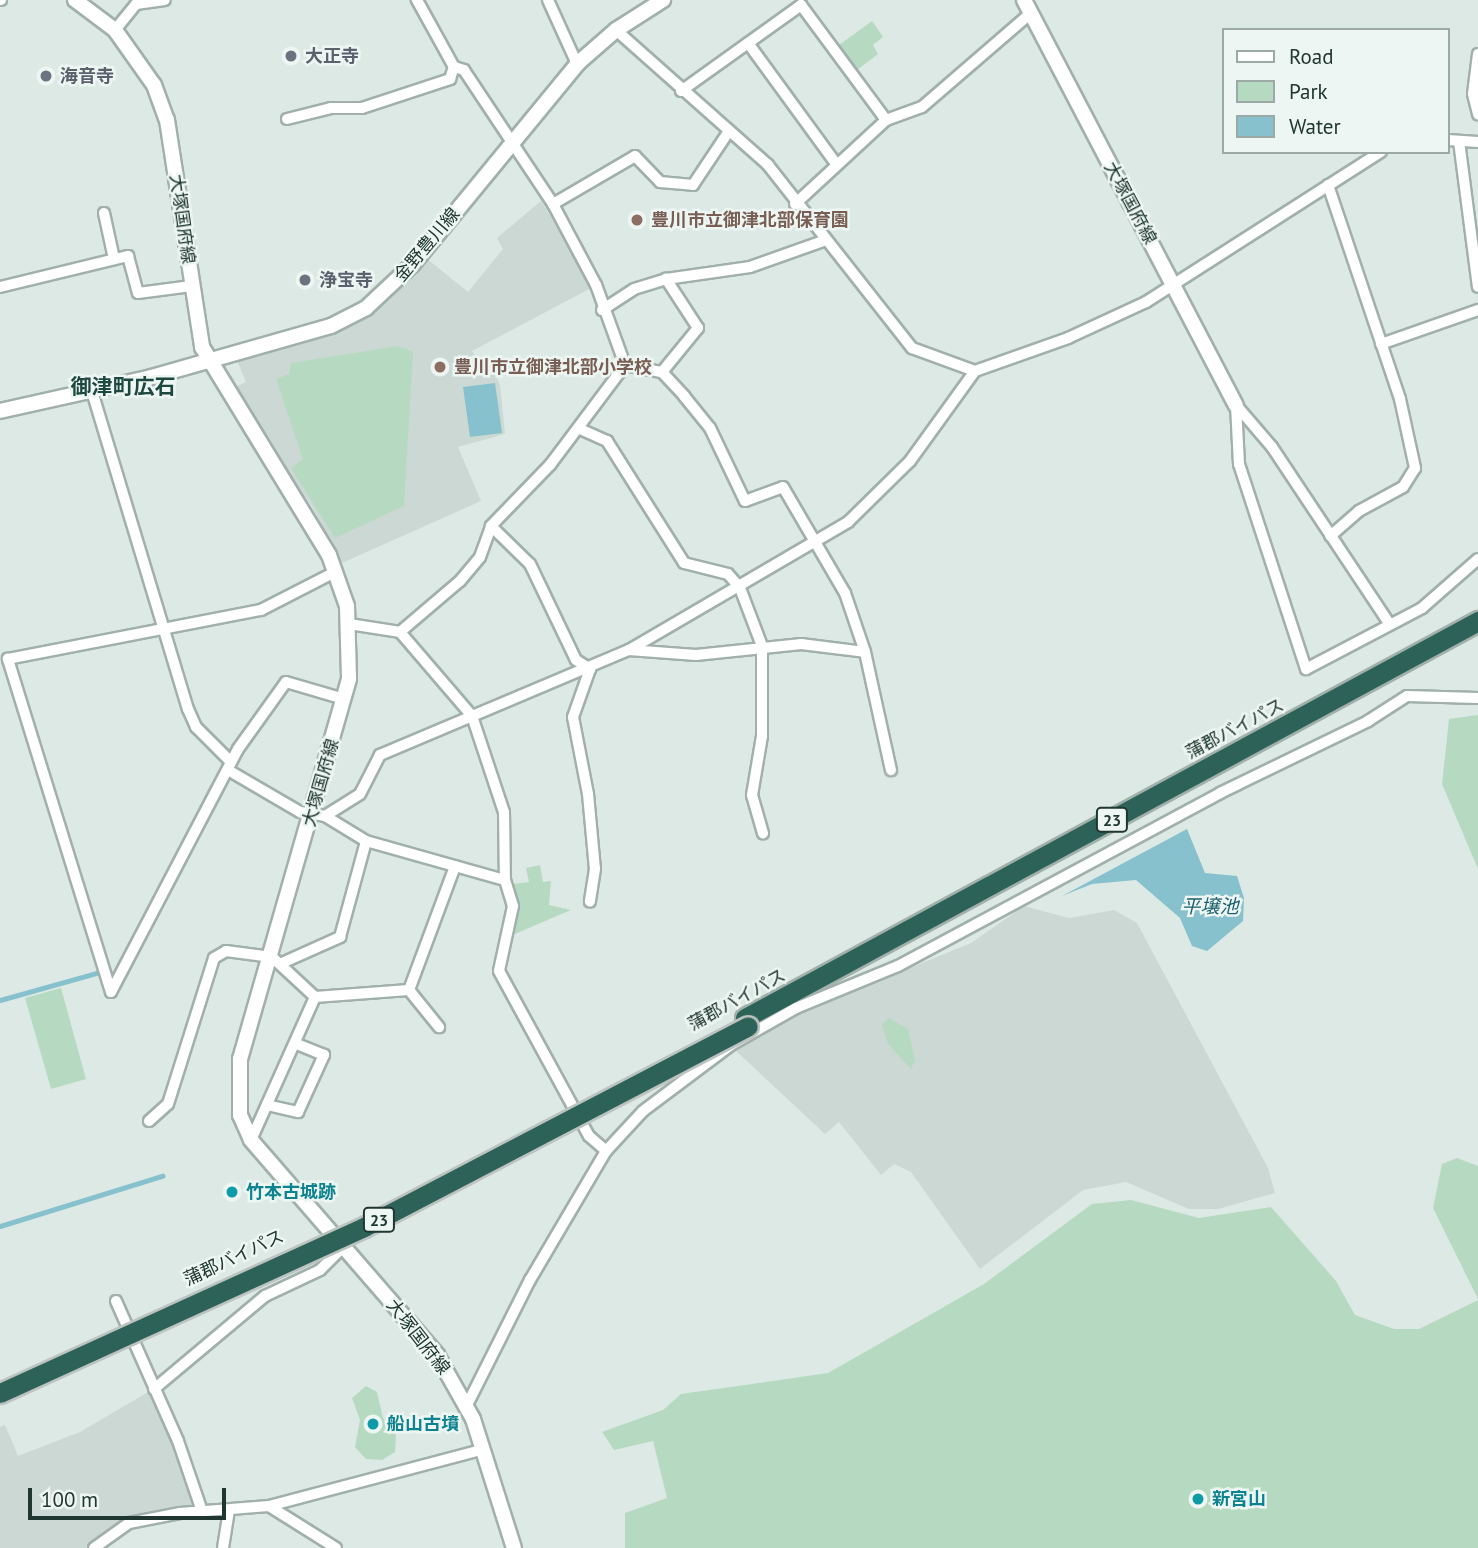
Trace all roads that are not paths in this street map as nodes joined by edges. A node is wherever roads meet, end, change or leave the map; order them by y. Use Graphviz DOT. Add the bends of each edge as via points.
graph roads {
  1 [pos="75,0"];
  2 [pos="165,0"];
  3 [pos="417,0"];
  4 [pos="548,0"];
  5 [pos="663,0"];
  6 [pos="136,2"];
  7 [pos="1028,7"];
  8 [pos="115,30"];
  9 [pos="616,30"];
  10 [pos="748,43"];
  11 [pos="1478,54"];
  12 [pos="577,64"];
  13 [pos="454,67"];
  14 [pos="681,91"];
  15 [pos="1478,114"];
  16 [pos="287,119"];
  17 [pos="886,120"];
  18 [pos="727,134"];
  19 [pos="1454,140"];
  20 [pos="1478,142"];
  21 [pos="512,144"];
  22 [pos="1378,154"];
  23 [pos="837,165"];
  24 [pos="1328,185"];
  25 [pos="553,204"];
  26 [pos="795,204"];
  27 [pos="104,213"];
  28 [pos="823,241"];
  29 [pos="114,260"];
  30 [pos="666,279"];
  31 [pos="192,286"];
  32 [pos="1174,286"];
  33 [pos="0,287"];
  34 [pos="1478,288"];
  35 [pos="602,310"];
  36 [pos="1478,310"];
  37 [pos="1381,344"];
  38 [pos="207,360"];
  39 [pos="625,365"];
  40 [pos="975,371"];
  41 [pos="662,372"];
  42 [pos="91,388"];
  43 [pos="1236,405"];
  44 [pos="0,411"];
  45 [pos="580,429"];
  46 [pos="491,526"];
  47 [pos="1330,536"];
  48 [pos="814,541"];
  49 [pos="1478,559"];
  50 [pos="337,571"];
  51 [pos="740,588"];
  52 [pos="1478,621"];
  53 [pos="1389,623"];
  54 [pos="349,624"];
  55 [pos="164,629"];
  56 [pos="1478,631"];
  57 [pos="400,632"];
  58 [pos="762,646"];
  59 [pos="629,650"];
  60 [pos="865,652"];
  61 [pos="590,669"];
  62 [pos="1478,698"];
  63 [pos="344,699"];
  64 [pos="472,716"];
  65 [pos="229,766"];
  66 [pos="891,770"];
  67 [pos="318,816"];
  68 [pos="763,833"];
  69 [pos="366,841"];
  70 [pos="455,866"];
  71 [pos="505,880"];
  72 [pos="590,902"];
  73 [pos="277,960"];
  74 [pos="409,990"];
  75 [pos="315,997"];
  76 [pos="747,1022"];
  77 [pos="439,1027"];
  78 [pos="295,1043"];
  79 [pos="267,1105"];
  80 [pos="149,1121"];
  81 [pos="251,1140"];
  82 [pos="606,1151"];
  83 [pos="343,1247"];
  84 [pos="116,1301"];
  85 [pos="0,1385"];
  86 [pos="154,1389"];
  87 [pos="0,1393"];
  88 [pos="467,1405"];
  89 [pos="484,1449"];
  90 [pos="269,1506"];
  91 [pos="202,1511"];
  92 [pos="229,1511"];
  93 [pos="94,1548"];
  94 [pos="223,1548"];
  95 [pos="336,1548"];
  96 [pos="514,1548"];
  1 -- 8 [label="main road, 大塚国府線"];
  2 -- 6 [label="street"];
  3 -- 13 [label="street"];
  4 -- 12 [label="street"];
  5 -- 9 [label="main road, 金野豊川線"];
  6 -- 8 [label="street"];
  7 -- 17 [label="street" via="922,107"];
  7 -- 32 [label="main road, 大塚国府線"];
  8 -- 31 [label="main road, 大塚国府線" via="147,71 162,103"];
  9 -- 12 [label="main road, 金野豊川線"];
  9 -- 14 [label="street"];
  10 -- 14 [label="street"];
  10 -- 17 [label="street" via="801,5"];
  10 -- 23 [label="street"];
  11 -- 15 [label="street" via="1473,94"];
  12 -- 21 [label="main road, 金野豊川線"];
  13 -- 16 [label="street" via="450,79 362,108 331,108"];
  13 -- 21 [label="street" via="464,70"];
  14 -- 18 [label="street"];
  17 -- 23 [label="street"];
  18 -- 25 [label="street" via="693,185 660,182 635,156"];
  18 -- 26 [label="street" via="768,165"];
  19 -- 20 [label="street"];
  19 -- 34 [label="street"];
  21 -- 25 [label="street"];
  21 -- 38 [label="main road, 金野豊川線" via="413,264 366,308 331,326"];
  22 -- 24 [label="street"];
  23 -- 26 [label="street"];
  24 -- 32 [label="street"];
  24 -- 37 [label="street"];
  25 -- 35 [label="street" via="596,285"];
  26 -- 28 [label="street"];
  27 -- 29 [label="street"];
  28 -- 30 [label="street" via="750,267"];
  28 -- 40 [label="street" via="912,348"];
  29 -- 31 [label="street" via="128,256 138,293"];
  29 -- 33 [label="street"];
  30 -- 35 [label="street" via="634,289"];
  30 -- 41 [label="street" via="698,328"];
  31 -- 38 [label="main road, 大塚国府線"];
  32 -- 40 [label="street" via="1068,338"];
  32 -- 43 [label="main road, 大塚国府線"];
  35 -- 39 [label="street"];
  36 -- 37 [label="street"];
  37 -- 47 [label="street" via="1415,468 1403,487 1359,511"];
  38 -- 42 [label="main road, 金野豊川線"];
  38 -- 50 [label="main road, 大塚国府線"];
  39 -- 41 [label="street"];
  39 -- 45 [label="street"];
  40 -- 48 [label="street" via="887,486 848,522"];
  41 -- 48 [label="street" via="710,428 745,501 783,487"];
  42 -- 44 [label="main road, 金野豊川線"];
  42 -- 55 [label="street"];
  43 -- 47 [label="street" via="1272,447"];
  43 -- 53 [label="street" via="1239,464 1306,669"];
  45 -- 46 [label="street"];
  45 -- 51 [label="street" via="607,441 662,536 684,563 728,574"];
  46 -- 57 [label="street" via="480,557 460,582"];
  46 -- 61 [label="street" via="530,564 551,597 576,660"];
  47 -- 53 [label="street"];
  48 -- 51 [label="street"];
  48 -- 60 [label="street" via="845,593"];
  49 -- 53 [label="street" via="1422,608"];
  50 -- 54 [label="main road, 大塚国府線"];
  50 -- 55 [label="street" via="261,610"];
  51 -- 58 [label="street"];
  51 -- 59 [label="street"];
  52 -- 76 [label="highway, 蒲郡バイパス / 23"];
  54 -- 57 [label="street"];
  54 -- 63 [label="main road, 大塚国府線" via="351,662"];
  55 -- 65 [label="street" via="197,727"];
  55 -- 65 [label="street" via="8,659 111,992"];
  56 -- 76 [label="highway, 蒲郡バイパス / 23"];
  57 -- 64 [label="street"];
  58 -- 59 [label="street" via="696,655"];
  58 -- 60 [label="street" via="801,643"];
  58 -- 68 [label="street" via="762,736 752,795"];
  59 -- 61 [label="street"];
  60 -- 66 [label="street"];
  61 -- 64 [label="street" via="522,691"];
  61 -- 72 [label="street" via="573,717 588,794 594,869"];
  62 -- 82 [label="street" via="1407,696 1368,721 1220,793 898,966 796,1008 696,1070 643,1111"];
  63 -- 65 [label="street" via="286,682"];
  63 -- 67 [label="main road, 大塚国府線"];
  64 -- 67 [label="street" via="380,755 360,794"];
  64 -- 71 [label="street" via="504,812"];
  65 -- 67 [label="street"];
  67 -- 69 [label="street"];
  67 -- 73 [label="main road, 大塚国府線"];
  69 -- 70 [label="street"];
  69 -- 73 [label="street" via="340,937"];
  70 -- 71 [label="street"];
  70 -- 74 [label="street"];
  71 -- 82 [label="street" via="513,906 499,971 589,1136"];
  73 -- 75 [label="street"];
  73 -- 80 [label="street" via="226,951 214,958 168,1104"];
  73 -- 81 [label="main road, 大塚国府線" via="236,1079 240,1115"];
  74 -- 75 [label="street"];
  74 -- 77 [label="street"];
  75 -- 78 [label="street"];
  76 -- 85 [label="highway, 蒲郡バイパス / 23" via="374,1215"];
  76 -- 87 [label="highway, 蒲郡バイパス / 23, bridge" via="364,1227"];
  78 -- 79 [label="street"];
  78 -- 79 [label="street" via="324,1055 319,1067 298,1112"];
  79 -- 81 [label="street"];
  81 -- 83 [label="main road, 大塚国府線"];
  82 -- 88 [label="street" via="530,1280"];
  83 -- 86 [label="street" via="320,1270 265,1296"];
  83 -- 88 [label="main road, 大塚国府線" via="437,1355"];
  84 -- 86 [label="street"];
  86 -- 91 [label="street"];
  88 -- 89 [label="main road, 大塚国府線"];
  89 -- 90 [label="street"];
  89 -- 96 [label="main road, 大塚国府線"];
  90 -- 92 [label="street"];
  90 -- 95 [label="street"];
  91 -- 92 [label="street"];
  91 -- 93 [label="street" via="130,1523"];
  92 -- 94 [label="street"];
}
